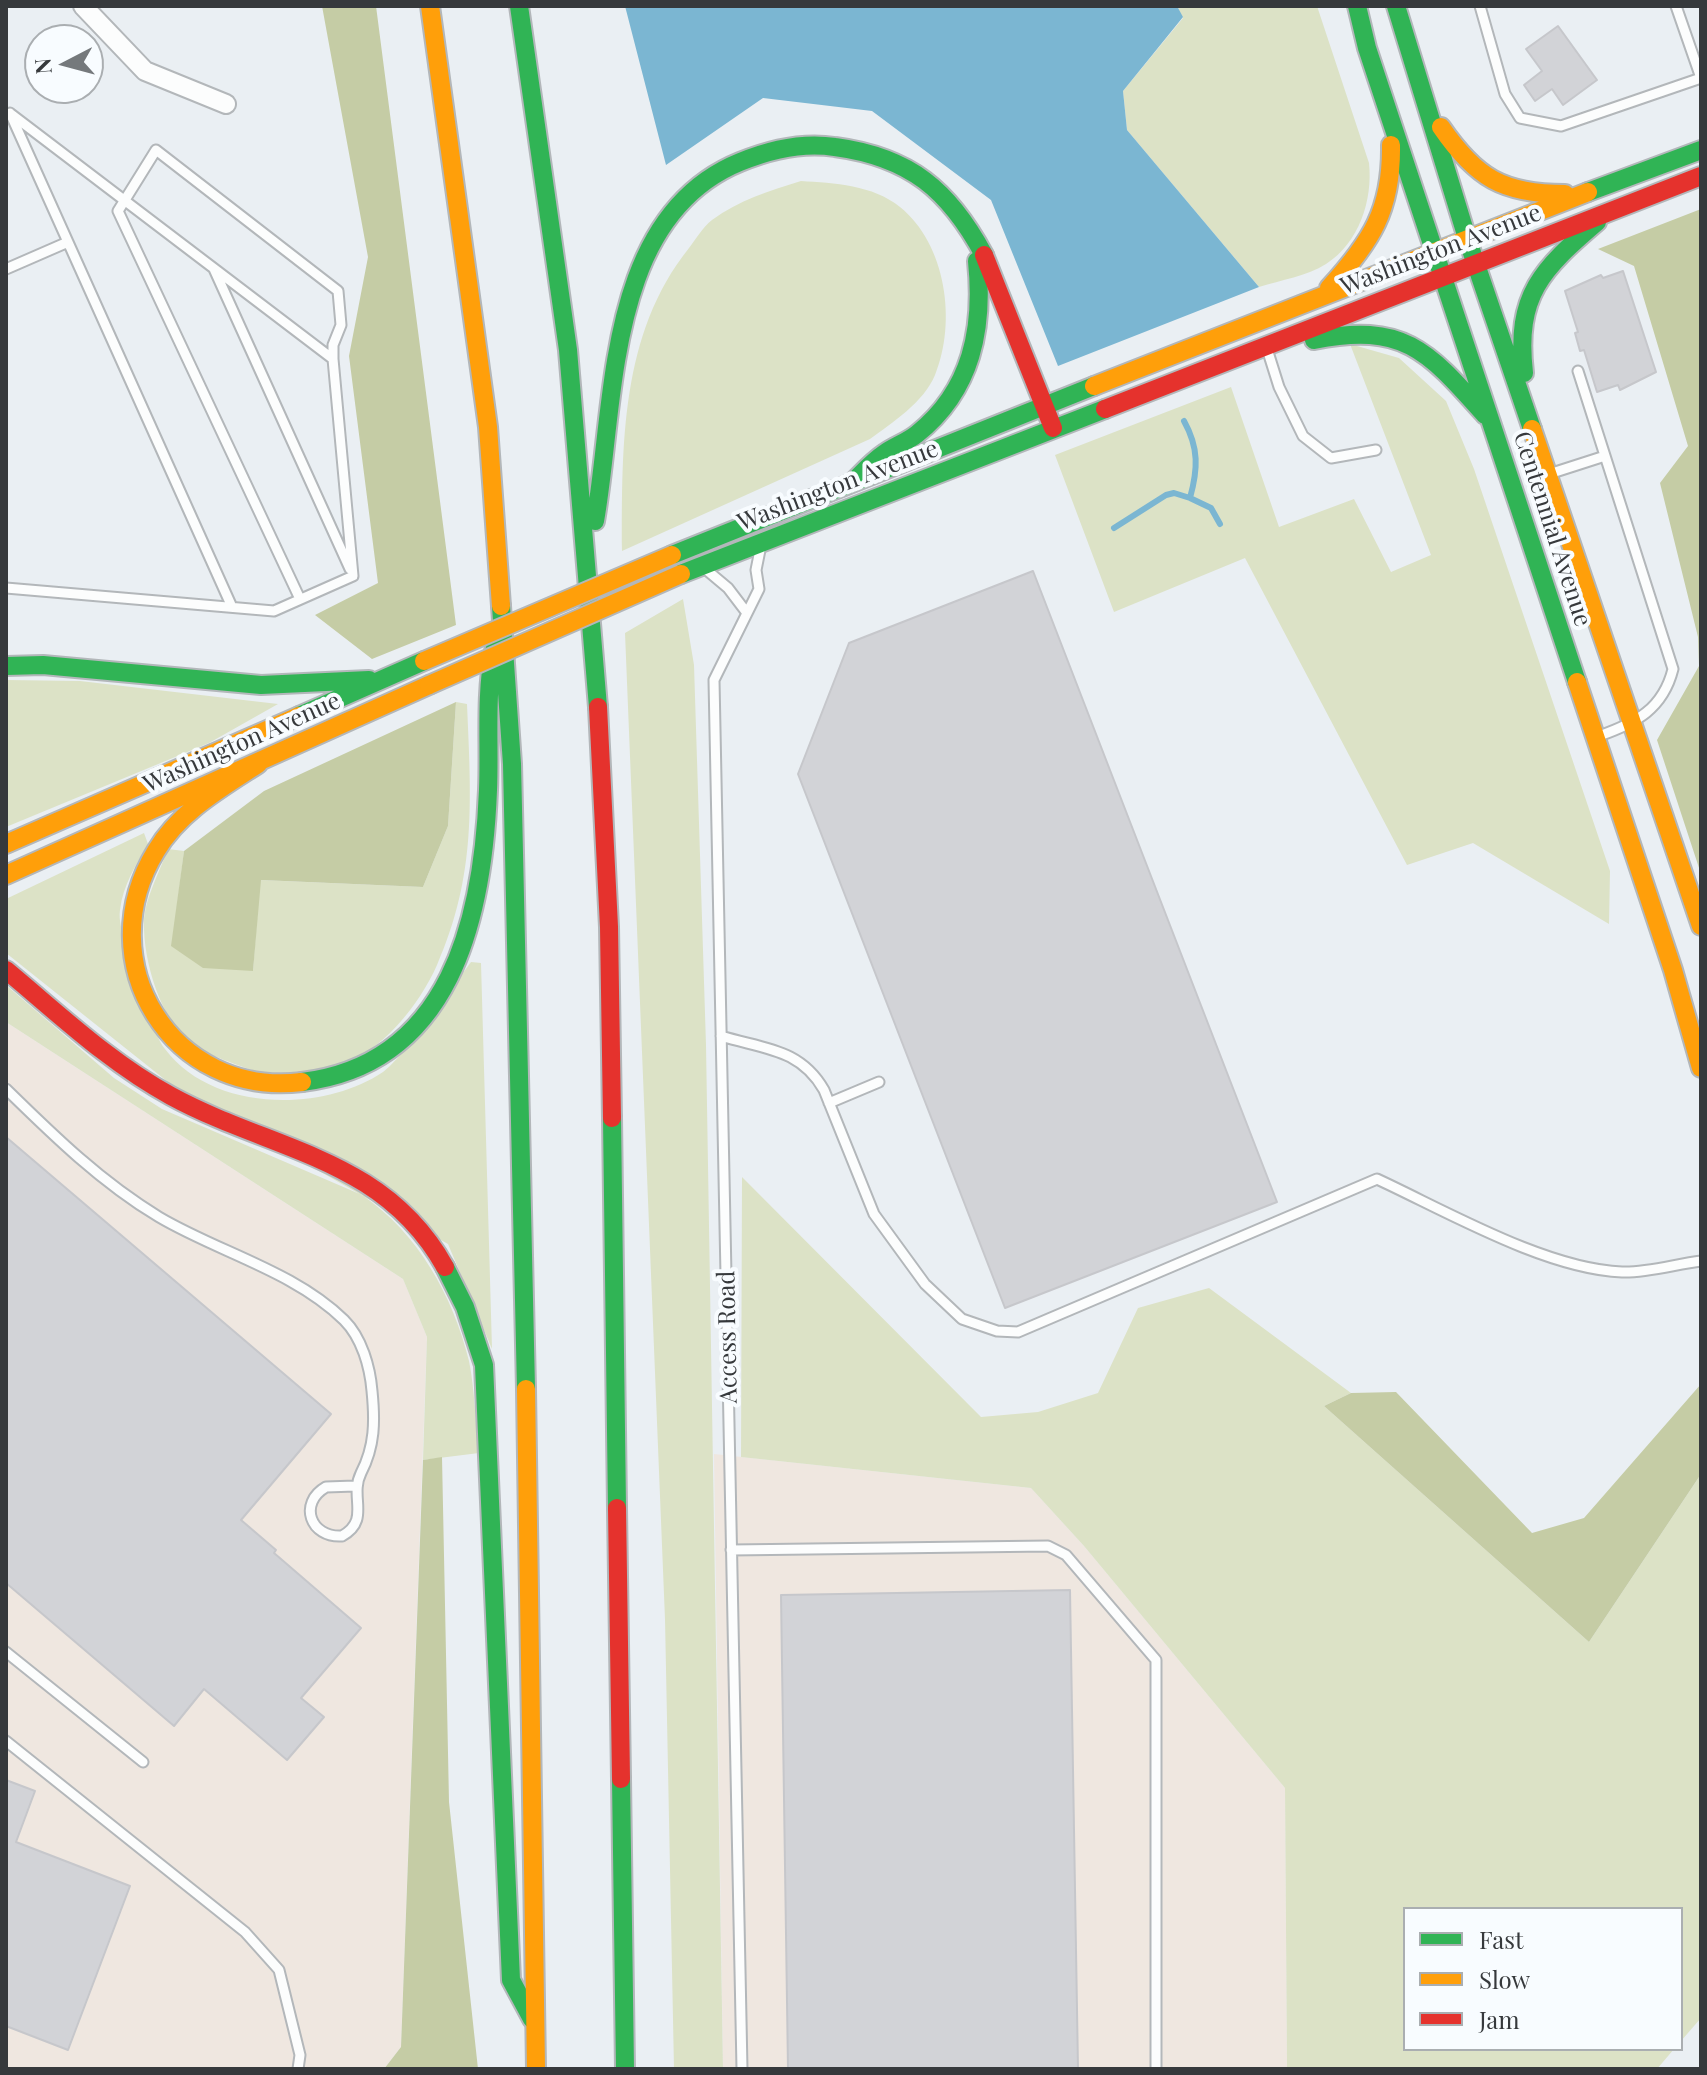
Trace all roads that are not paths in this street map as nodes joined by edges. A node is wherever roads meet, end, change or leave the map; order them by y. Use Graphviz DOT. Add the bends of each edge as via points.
graph roads {
  1 [pos="83,6"];
  2 [pos="430,6"];
  3 [pos="519,6"];
  4 [pos="1357,6"];
  5 [pos="1396,6"];
  6 [pos="1480,6"];
  7 [pos="1676,6"];
  8 [pos="1421,95"];
  9 [pos="226,104"];
  10 [pos="1388,111"];
  11 [pos="8,114"];
  12 [pos="1701,150"];
  13 [pos="1701,176"];
  14 [pos="1587,193"];
  15 [pos="124,201"];
  16 [pos="1611,210"];
  17 [pos="1467,238"];
  18 [pos="68,242"];
  19 [pos="974,242"];
  20 [pos="1434,250"];
  21 [pos="1476,261"];
  22 [pos="214,268"];
  23 [pos="6,269"];
  24 [pos="1442,274"];
  25 [pos="1322,295"];
  26 [pos="1268,352"];
  27 [pos="333,359"];
  28 [pos="1211,367"];
  29 [pos="1578,371"];
  30 [pos="1044,406"];
  31 [pos="1492,423"];
  32 [pos="1053,428"];
  33 [pos="1536,435"];
  34 [pos="1376,450"];
  35 [pos="1605,456"];
  36 [pos="1549,474"];
  37 [pos="853,482"];
  38 [pos="762,541"];
  39 [pos="588,553"];
  40 [pos="701,566"];
  41 [pos="353,576"];
  42 [pos="6,588"];
  43 [pos="300,599"];
  44 [pos="232,607"];
  45 [pos="503,608"];
  46 [pos="747,613"];
  47 [pos="6,666"];
  48 [pos="388,679"];
  49 [pos="1634,723"];
  50 [pos="1595,737"];
  51 [pos="258,764"];
  52 [pos="6,844"];
  53 [pos="6,875"];
  54 [pos="1701,926"];
  55 [pos="6,970"];
  56 [pos="721,1036"];
  57 [pos="1701,1068"];
  58 [pos="879,1082"];
  59 [pos="6,1089"];
  60 [pos="829,1103"];
  61 [pos="1701,1261"];
  62 [pos="355,1486"];
  63 [pos="731,1550"];
  64 [pos="6,1652"];
  65 [pos="6,1741"];
  66 [pos="143,1762"];
  67 [pos="536,2025"];
  68 [pos="298,2069"];
  69 [pos="536,2069"];
  70 [pos="625,2069"];
  71 [pos="742,2069"];
  72 [pos="1156,2069"];
  1 -- 9 [label="street" via="145,71"];
  2 -- 45 [label="main road" via="467,252"];
  3 -- 39 [label="main road" via="561,281"];
  4 -- 10 [label="main road, Centennial Avenue"];
  5 -- 8 [label="main road, Centennial Avenue"];
  6 -- 7 [label="lane" via="1505,94 1520,118 1561,126 1701,78"];
  8 -- 14 [label="main road" via="1457,152 1483,177 1528,195"];
  8 -- 17 [label="main road, Centennial Avenue"];
  10 -- 20 [label="main road, Centennial Avenue"];
  10 -- 25 [label="main road" via="1393,174 1384,215 1364,251"];
  11 -- 15 [label="lane"];
  11 -- 18 [label="lane"];
  12 -- 14 [label="main road, Washington Avenue"];
  13 -- 16 [label="main road, Washington Avenue"];
  14 -- 17 [label="main road, Washington Avenue"];
  15 -- 22 [label="lane"];
  15 -- 27 [label="lane" via="156,150 338,291 341,325"];
  15 -- 43 [label="lane" via="118,211"];
  16 -- 21 [label="main road, Washington Avenue"];
  16 -- 33 [label="main road" via="1543,270 1528,310 1521,350"];
  17 -- 20 [label="main road, Washington Avenue"];
  17 -- 21 [label="main road, Centennial Avenue"];
  18 -- 23 [label="lane"];
  18 -- 44 [label="lane"];
  19 -- 30 [label="main road" via="995,279"];
  19 -- 37 [label="main road" via="981,316 971,366 959,390 916,435"];
  19 -- 39 [label="main road" via="954,207 926,182 876,155 839,145 761,153 698,187 654,243 625,315 606,470"];
  20 -- 24 [label="main road, Centennial Avenue"];
  20 -- 25 [label="main road, Washington Avenue"];
  21 -- 24 [label="main road, Washington Avenue"];
  21 -- 33 [label="main road, Centennial Avenue"];
  22 -- 27 [label="lane"];
  22 -- 41 [label="lane"];
  24 -- 28 [label="main road, Washington Avenue"];
  24 -- 31 [label="main road, Centennial Avenue"];
  25 -- 30 [label="main road, Washington Avenue"];
  26 -- 28 [label="main road"];
  26 -- 31 [label="main road" via="1344,332 1382,333 1433,357"];
  26 -- 34 [label="lane" via="1303,436 1331,458"];
  27 -- 41 [label="lane"];
  28 -- 32 [label="main road, Washington Avenue"];
  29 -- 35 [label="lane"];
  30 -- 32 [label="main road"];
  30 -- 37 [label="main road, Washington Avenue"];
  31 -- 50 [label="main road, Centennial Avenue"];
  32 -- 38 [label="main road, Washington Avenue"];
  33 -- 36 [label="main road, Centennial Avenue"];
  35 -- 36 [label="lane"];
  35 -- 49 [label="lane" via="1673,669 1659,703"];
  36 -- 49 [label="main road, Centennial Avenue"];
  37 -- 48 [label="main road, Washington Avenue, bridge"];
  38 -- 40 [label="main road, Washington Avenue"];
  38 -- 46 [label="lane, Access Road" via="756,570 759,589"];
  39 -- 70 [label="main road" via="609,927"];
  40 -- 46 [label="lane"];
  40 -- 51 [label="main road, Washington Avenue, bridge"];
  41 -- 43 [label="lane"];
  42 -- 44 [label="lane"];
  43 -- 44 [label="lane" via="274,611"];
  45 -- 51 [label="main road" via="485,689 488,789 478,883 460,949 415,1028 390,1053 341,1079 263,1085 212,1069 162,1027 134,971 130,923 148,863 176,826"];
  45 -- 67 [label="main road" via="522,1126"];
  46 -- 56 [label="lane, Access Road" via="714,680"];
  47 -- 48 [label="main road" via="261,685"];
  48 -- 52 [label="main road, Washington Avenue"];
  49 -- 50 [label="lane"];
  49 -- 54 [label="main road, Centennial Avenue"];
  50 -- 57 [label="main road, Centennial Avenue"];
  51 -- 53 [label="main road, Washington Avenue"];
  55 -- 67 [label="main road" via="121,1064 167,1094 213,1118 352,1172 423,1231 450,1270 484,1365 511,1980"];
  56 -- 60 [label="lane" via="800,1059"];
  56 -- 63 [label="lane, Access Road"];
  58 -- 60 [label="lane"];
  59 -- 62 [label="lane" via="77,1159 159,1217 315,1296 346,1321 362,1347 375,1413 372,1451"];
  60 -- 61 [label="lane" via="880,1225 925,1284 962,1319 997,1331 1018,1332 1377,1179 1516,1243 1576,1263 1623,1272"];
  62 -- 62 [label="lane" via="360,1515 356,1525 342,1536 314,1527 311,1501 326,1487"];
  63 -- 71 [label="lane, Access Road"];
  63 -- 72 [label="lane" via="1048,1546 1066,1555 1156,1660"];
  64 -- 66 [label="lane"];
  65 -- 68 [label="lane" via="257,1945 279,1970 300,2055"];
  67 -- 69 [label="main road"];
}
